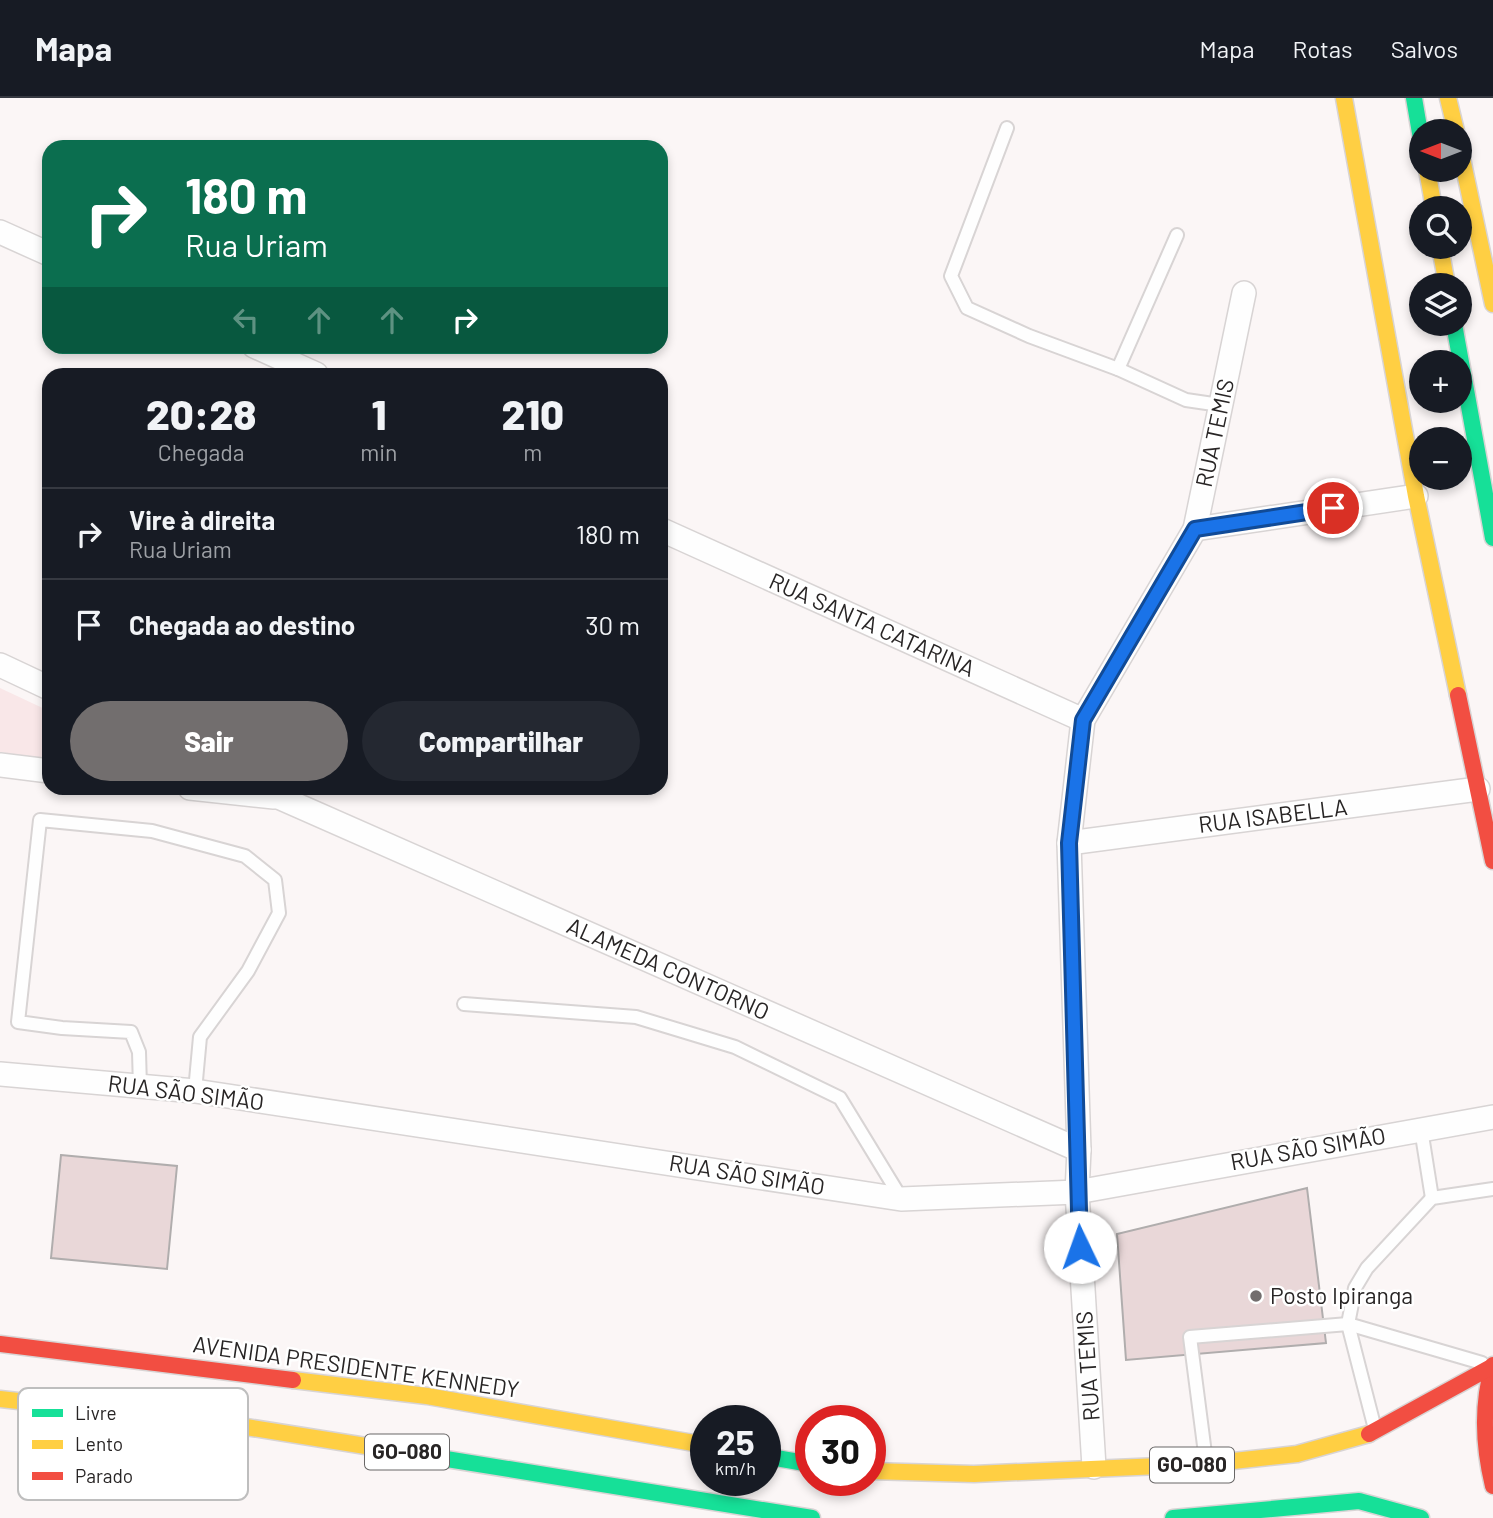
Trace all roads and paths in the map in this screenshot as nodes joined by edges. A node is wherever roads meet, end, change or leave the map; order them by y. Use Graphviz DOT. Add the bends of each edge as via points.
graph roads {
  1 [pos="1343,98"];
  2 [pos="1414,98"];
  3 [pos="1448,98"];
  4 [pos="1418,119"];
  5 [pos="1453,119"];
  6 [pos="1007,128"];
  7 [pos="1467,182"];
  8 [pos="0,232"];
  9 [pos="1177,235"];
  10 [pos="42,251"];
  11 [pos="1244,293"];
  12 [pos="1493,304"];
  13 [pos="1456,336"];
  14 [pos="272,354"];
  15 [pos="303,368"];
  16 [pos="1118,369"];
  17 [pos="1220,405"];
  18 [pos="1416,496"];
  19 [pos="1195,529"];
  20 [pos="668,533"];
  21 [pos="1493,538"];
  22 [pos="0,665"];
  23 [pos="42,685"];
  24 [pos="1083,720"];
  25 [pos="0,765"];
  26 [pos="42,770"];
  27 [pos="1478,789"];
  28 [pos="254,795"];
  29 [pos="274,795"];
  30 [pos="281,798"];
  31 [pos="1069,843"];
  32 [pos="1493,860"];
  33 [pos="464,1004"];
  34 [pos="0,1074"];
  35 [pos="140,1087"];
  36 [pos="195,1091"];
  37 [pos="1493,1117"];
  38 [pos="1422,1129"];
  39 [pos="1079,1150"];
  40 [pos="1493,1189"];
  41 [pos="1077,1192"];
  42 [pos="1432,1198"];
  43 [pos="901,1199"];
  44 [pos="1348,1324"];
  45 [pos="0,1344"];
  46 [pos="1493,1366"];
  47 [pos="0,1399"];
  48 [pos="18,1401"];
  49 [pos="248,1427"];
  50 [pos="1376,1433"];
  51 [pos="690,1442"];
  52 [pos="1206,1464"];
  53 [pos="1094,1467"];
  54 [pos="886,1471"];
  55 [pos="1493,1486"];
  56 [pos="812,1518"];
  57 [pos="1173,1518"];
  58 [pos="1421,1518"];
  1 -- 18 [label="highway"];
  2 -- 4 [label="highway"];
  3 -- 5 [label="highway"];
  6 -- 16 [label="lane" via="951,276 967,308"];
  7 -- 12 [label="highway"];
  8 -- 10 [label="street"];
  9 -- 16 [label="lane"];
  11 -- 17 [label="street, RUA TEMIS"];
  13 -- 21 [label="highway"];
  14 -- 15 [label="street"];
  16 -- 17 [label="lane" via="1186,400"];
  17 -- 19 [label="street, RUA TEMIS"];
  18 -- 19 [label="street"];
  18 -- 27 [label="highway"];
  19 -- 24 [label="street, RUA TEMIS"];
  20 -- 24 [label="street, RUA SANTA CATARINA"];
  22 -- 23 [label="street"];
  24 -- 31 [label="street, RUA TEMIS"];
  25 -- 26 [label="street"];
  27 -- 31 [label="street, RUA ISABELLA"];
  27 -- 32 [label="highway"];
  28 -- 30 [label="street"];
  29 -- 30 [label="street, ALAMEDA CONTORNO"];
  30 -- 39 [label="street, ALAMEDA CONTORNO"];
  31 -- 39 [label="street, RUA TEMIS"];
  33 -- 43 [label="lane" via="636,1017 735,1047 840,1098"];
  34 -- 35 [label="street, RUA SÃO SIMÃO"];
  35 -- 36 [label="street, RUA SÃO SIMÃO"];
  35 -- 36 [label="lane" via="139,1052 131,1032 18,1021 40,820 152,831 245,856 275,880 279,913 248,971 200,1037"];
  36 -- 43 [label="street, RUA SÃO SIMÃO"];
  37 -- 38 [label="street, RUA SÃO SIMÃO"];
  38 -- 41 [label="street, RUA SÃO SIMÃO"];
  38 -- 42 [label="lane"];
  39 -- 41 [label="street, RUA TEMIS"];
  40 -- 42 [label="lane"];
  41 -- 43 [label="street, RUA SÃO SIMÃO"];
  41 -- 53 [label="street, RUA TEMIS"];
  42 -- 44 [label="lane" via="1367,1268 1355,1288"];
  44 -- 46 [label="lane"];
  44 -- 50 [label="lane"];
  44 -- 52 [label="lane" via="1190,1337"];
  45 -- 51 [label="highway, AVENIDA PRESIDENTE KENNEDY / GO-080" via="427,1396"];
  46 -- 50 [label="highway, GO-080"];
  46 -- 55 [label="highway" via="1485,1388 1482,1429"];
  47 -- 48 [label="highway, GO-080"];
  49 -- 56 [label="highway, GO-080"];
  50 -- 52 [label="highway, GO-080" via="1297,1454"];
  52 -- 53 [label="highway, GO-080"];
  53 -- 54 [label="highway, GO-080" via="974,1474"];
  57 -- 58 [label="highway, GO-080" via="1359,1501"];
}
